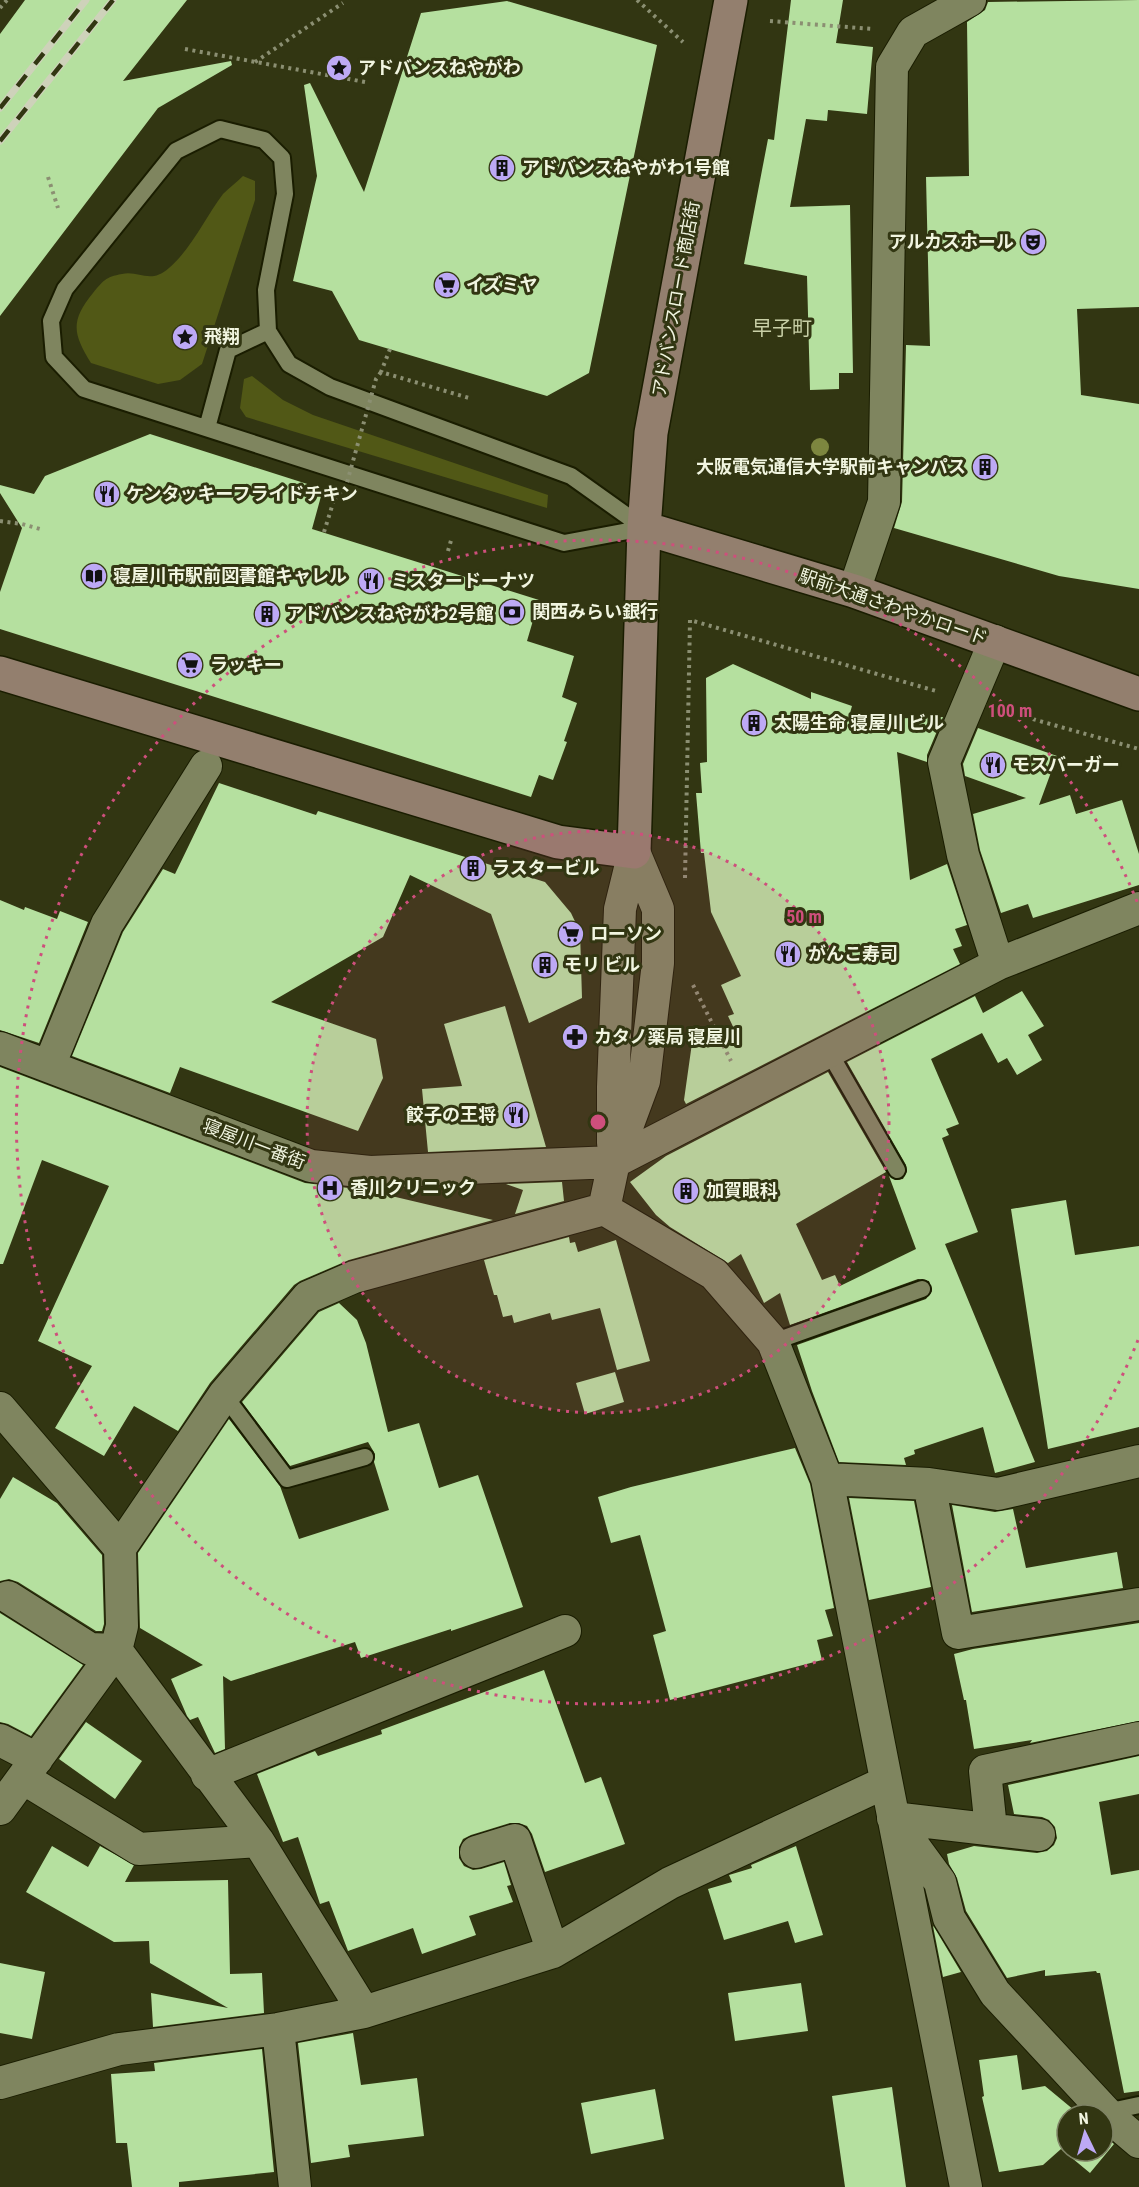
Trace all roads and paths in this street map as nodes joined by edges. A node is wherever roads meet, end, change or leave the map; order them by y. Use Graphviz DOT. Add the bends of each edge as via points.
graph roads {
  1 [pos="7,0"];
  2 [pos="637,0"];
  3 [pos="731,0"];
  4 [pos="970,0"];
  5 [pos="343,3"];
  6 [pos="0,8"];
  7 [pos="770,21"];
  8 [pos="913,32"];
  9 [pos="683,42"];
  10 [pos="185,49"];
  11 [pos="255,62"];
  12 [pos="365,82"];
  13 [pos="48,177"];
  14 [pos="58,208"];
  15 [pos="268,331"];
  16 [pos="390,349"];
  17 [pos="381,372"];
  18 [pos="469,398"];
  19 [pos="207,428"];
  20 [pos="0,521"];
  21 [pos="644,528"];
  22 [pos="40,529"];
  23 [pos="324,532"];
  24 [pos="854,591"];
  25 [pos="995,641"];
  26 [pos="0,673"];
  27 [pos="1139,694"];
  28 [pos="969,701"];
  29 [pos="1139,749"];
  30 [pos="206,766"];
  31 [pos="634,852"];
  32 [pos="685,886"];
  33 [pos="1139,908"];
  34 [pos="998,964"];
  35 [pos="692,983"];
  36 [pos="0,1048"];
  37 [pos="829,1052"];
  38 [pos="49,1065"];
  39 [pos="747,1094"];
  40 [pos="614,1162"];
  41 [pos="897,1170"];
  42 [pos="604,1209"];
  43 [pos="922,1289"];
  44 [pos="773,1342"];
  45 [pos="224,1395"];
  46 [pos="0,1408"];
  47 [pos="365,1457"];
  48 [pos="1139,1461"];
  49 [pos="827,1479"];
  50 [pos="929,1484"];
  51 [pos="120,1548"];
  52 [pos="8,1597"];
  53 [pos="1139,1604"];
  54 [pos="565,1631"];
  55 [pos="116,1650"];
  56 [pos="1139,1738"];
  57 [pos="0,1740"];
  58 [pos="30,1769"];
  59 [pos="207,1775"];
  60 [pos="886,1782"];
  61 [pos="0,1809"];
  62 [pos="893,1818"];
  63 [pos="990,1829"];
  64 [pos="1039,1835"];
  65 [pos="258,1841"];
  66 [pos="476,1852"];
  67 [pos="553,1952"];
  68 [pos="364,2012"];
  69 [pos="278,2029"];
  70 [pos="0,2083"];
  71 [pos="1098,2103"];
  72 [pos="1139,2105"];
  73 [pos="1115,2110"];
  74 [pos="1115,2120"];
  75 [pos="1139,2142"];
  76 [pos="295,2187"];
  77 [pos="966,2187"];
  1 -- 6 [label="path"];
  2 -- 9 [label="path"];
  3 -- 21 [label="street, アドバンスロード商店街" via="651,433"];
  4 -- 8 [label="street"];
  5 -- 11 [label="path"];
  7 -- 8 [label="path"];
  8 -- 24 [label="street" via="892,67 884,502"];
  10 -- 11 [label="path"];
  11 -- 12 [label="path"];
  13 -- 14 [label="path"];
  15 -- 19 [label="lane" via="228,350"];
  15 -- 19 [label="lane" via="266,290 285,194 282,158 264,140 220,129 176,151 64,289 51,321 54,357 84,389"];
  15 -- 21 [label="lane" via="289,364 330,387 571,476"];
  16 -- 17 [label="path"];
  17 -- 18 [label="path"];
  17 -- 23 [label="path, bridge" via="346,486 334,500"];
  19 -- 21 [label="lane" via="564,543"];
  20 -- 22 [label="path"];
  21 -- 24 [label="street, 駅前大通さわやかロード"];
  21 -- 31 [label="street, アドバンスロード商店街"];
  24 -- 25 [label="street, 駅前大通さわやかロード"];
  25 -- 27 [label="street, 駅前大通さわやかロード"];
  25 -- 28 [label="street"];
  26 -- 31 [label="street" via="558,842"];
  28 -- 29 [label="path"];
  28 -- 32 [label="path" via="690,620"];
  28 -- 34 [label="street" via="944,762 963,855"];
  30 -- 38 [label="street" via="107,924"];
  31 -- 40 [label="street" via="658,909 658,963 644,1081"];
  33 -- 34 [label="street"];
  34 -- 37 [label="street"];
  35 -- 39 [label="path"];
  36 -- 38 [label="street, 寝屋川一番街"];
  37 -- 39 [label="street"];
  37 -- 41 [label="lane"];
  38 -- 40 [label="street, 寝屋川一番街" via="311,1166 369,1172"];
  39 -- 40 [label="street"];
  40 -- 42 [label="street"];
  42 -- 44 [label="street" via="714,1274"];
  42 -- 45 [label="street" via="354,1276 308,1297"];
  43 -- 44 [label="lane"];
  44 -- 49 [label="street"];
  45 -- 47 [label="lane" via="287,1479"];
  45 -- 51 [label="street"];
  46 -- 51 [label="street"];
  48 -- 50 [label="street" via="998,1494"];
  49 -- 50 [label="street"];
  49 -- 60 [label="street"];
  50 -- 53 [label="street" via="958,1633"];
  51 -- 55 [label="street" via="122,1626"];
  52 -- 55 [label="street" via="90,1649"];
  54 -- 59 [label="street"];
  55 -- 58 [label="street"];
  55 -- 59 [label="street"];
  56 -- 63 [label="street" via="985,1771"];
  57 -- 58 [label="street"];
  58 -- 61 [label="street"];
  58 -- 65 [label="street" via="139,1849"];
  59 -- 65 [label="street"];
  60 -- 62 [label="street"];
  60 -- 67 [label="street" via="670,1883"];
  62 -- 63 [label="street"];
  62 -- 71 [label="street" via="940,1882 949,1918 995,1993"];
  62 -- 77 [label="street"];
  63 -- 64 [label="street"];
  65 -- 68 [label="street"];
  66 -- 67 [label="street" via="515,1840"];
  67 -- 68 [label="street"];
  68 -- 69 [label="street"];
  69 -- 70 [label="street" via="118,2049"];
  69 -- 76 [label="street"];
  72 -- 73 [label="lane"];
  74 -- 75 [label="street"];
}
